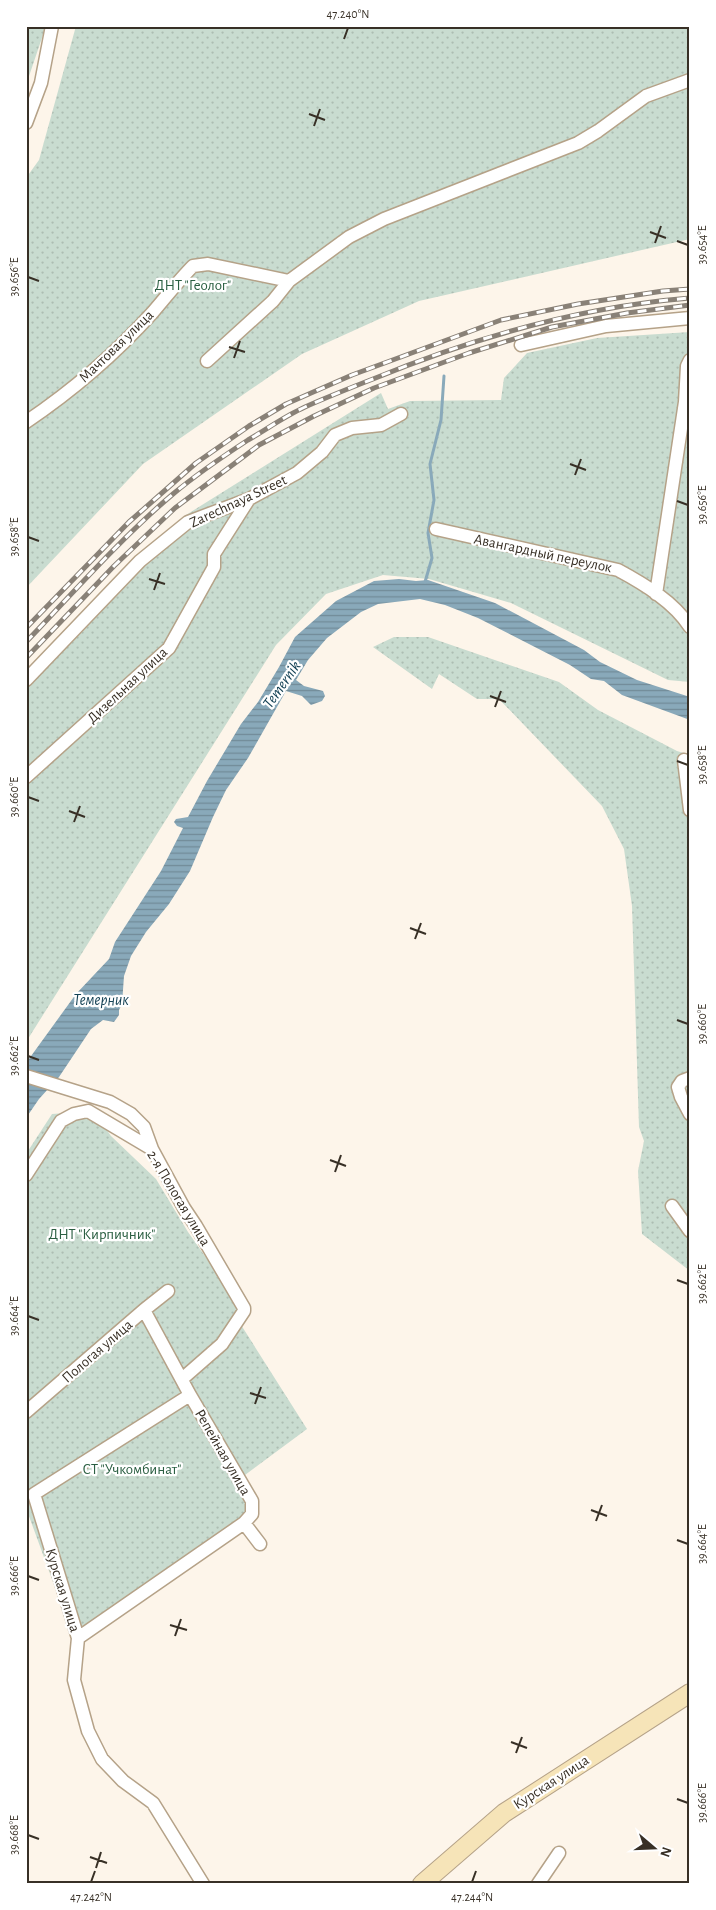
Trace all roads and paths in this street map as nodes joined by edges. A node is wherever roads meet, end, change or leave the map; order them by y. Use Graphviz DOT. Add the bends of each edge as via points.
graph roads {
  1 [pos="52,26"];
  2 [pos="690,80"];
  3 [pos="26,123"];
  4 [pos="289,281"];
  5 [pos="690,318"];
  6 [pos="521,345"];
  7 [pos="690,360"];
  8 [pos="207,361"];
  9 [pos="401,414"];
  10 [pos="26,422"];
  11 [pos="249,499"];
  12 [pos="436,530"];
  13 [pos="656,594"];
  14 [pos="690,627"];
  15 [pos="26,680"];
  16 [pos="684,760"];
  17 [pos="26,777"];
  18 [pos="690,810"];
  19 [pos="26,1076"];
  20 [pos="686,1079"];
  21 [pos="690,1114"];
  22 [pos="152,1149"];
  23 [pos="26,1175"];
  24 [pos="672,1206"];
  25 [pos="690,1231"];
  26 [pos="168,1292"];
  27 [pos="144,1310"];
  28 [pos="182,1379"];
  29 [pos="190,1395"];
  30 [pos="26,1412"];
  31 [pos="244,1523"];
  32 [pos="260,1544"];
  33 [pos="78,1638"];
  34 [pos="690,1693"];
  35 [pos="559,1853"];
  36 [pos="203,1884"];
  37 [pos="422,1884"];
  38 [pos="538,1884"];
  1 -- 3 [label="street" via="41,83"];
  2 -- 4 [label="street" via="646,96 578,143 384,219 349,237"];
  4 -- 8 [label="street" via="273,301"];
  4 -- 10 [label="street, Мачтовая улица" via="208,264 193,266 107,357 59,400"];
  5 -- 6 [label="street" via="606,326"];
  7 -- 13 [label="street"];
  9 -- 11 [label="street, Zarechnaya Street" via="381,425 352,428 336,435 322,452 296,473"];
  11 -- 15 [label="street, Zarechnaya Street" via="188,522 140,561"];
  11 -- 17 [label="street, Дизельная улица" via="214,554 214,567 168,648"];
  12 -- 13 [label="street, Авангардный переулок" via="618,570"];
  13 -- 14 [label="street, Авангардный переулок" via="684,617"];
  16 -- 18 [label="street"];
  19 -- 22 [label="street" via="110,1102 131,1114 144,1127"];
  20 -- 21 [label="street" via="678,1087"];
  22 -- 23 [label="street, 2-я Пологая улица" via="88,1111 61,1121"];
  22 -- 28 [label="street, 2-я Пологая улица" via="244,1308 222,1344"];
  24 -- 25 [label="street"];
  26 -- 27 [label="street, Пологая улица"];
  27 -- 28 [label="street, Репейная улица"];
  27 -- 30 [label="street, Пологая улица"];
  28 -- 29 [label="street, Репейная улица"];
  29 -- 31 [label="street, Репейная улица" via="252,1501 252,1514"];
  29 -- 33 [label="street, Курская улица" via="34,1494"];
  31 -- 32 [label="street"];
  31 -- 33 [label="street"];
  33 -- 36 [label="street, Курская улица" via="74,1680 88,1731 102,1759 123,1781 153,1803"];
  34 -- 37 [label="street, Курская улица" via="504,1813"];
  35 -- 38 [label="street"];
}
